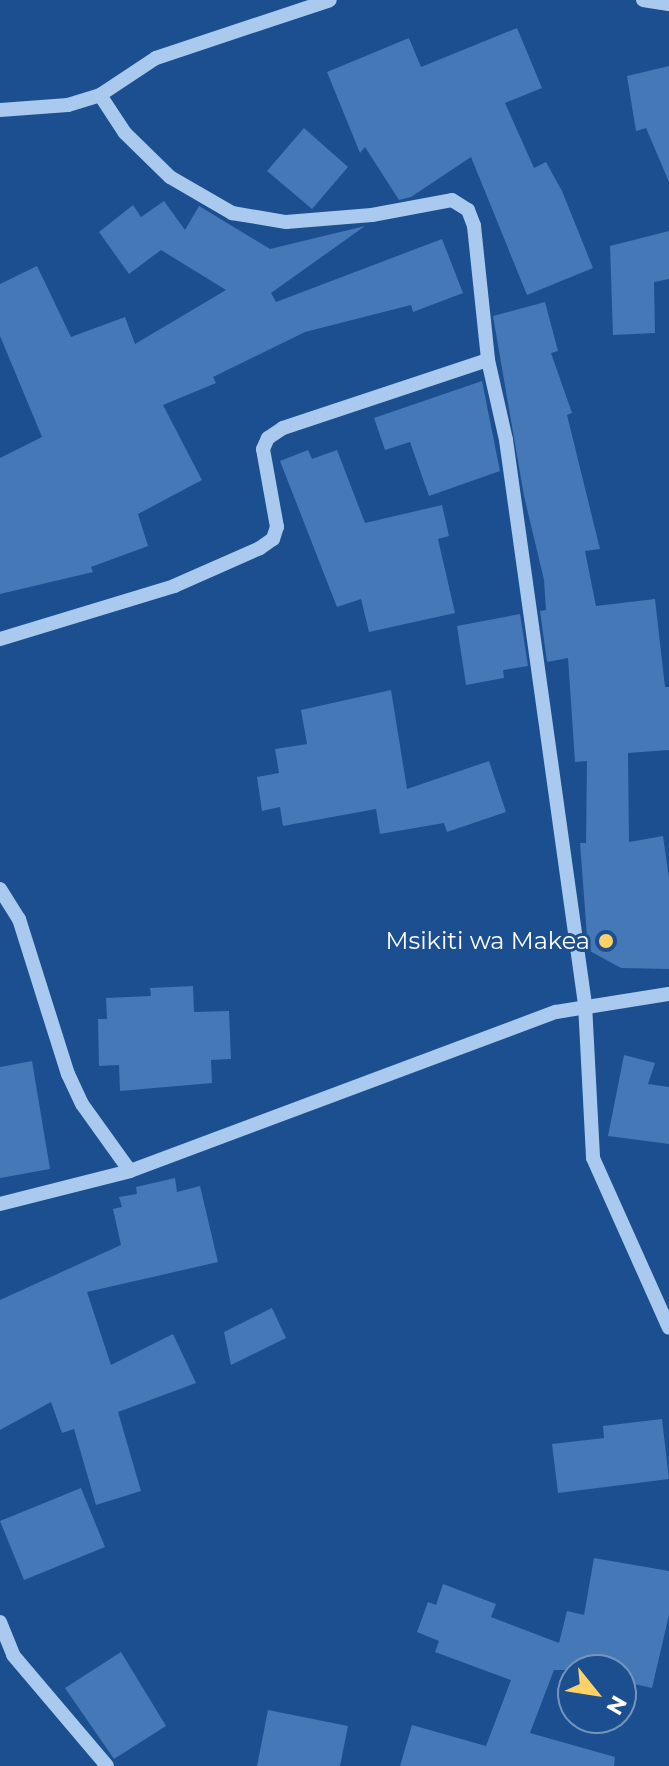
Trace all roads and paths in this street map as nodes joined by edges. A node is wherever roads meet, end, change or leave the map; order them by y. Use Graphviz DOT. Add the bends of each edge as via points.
graph roads {
  1 [pos="330,0"];
  2 [pos="643,0"];
  3 [pos="669,4"];
  4 [pos="100,95"];
  5 [pos="0,110"];
  6 [pos="488,360"];
  7 [pos="0,639"];
  8 [pos="0,889"];
  9 [pos="669,994"];
  10 [pos="585,1004"];
  11 [pos="130,1171"];
  12 [pos="0,1204"];
  13 [pos="669,1328"];
  14 [pos="0,1622"];
  15 [pos="107,1766"];
  1 -- 4 [label="street" via="156,58"];
  2 -- 3 [label="street"];
  4 -- 5 [label="street" via="68,105"];
  4 -- 6 [label="street" via="125,133 170,177 232,213 286,222 372,215 452,200 460,204 474,226"];
  6 -- 7 [label="street" via="283,428 268,438 263,449 277,527 273,539 260,548 174,586"];
  6 -- 10 [label="street" via="506,440"];
  8 -- 11 [label="street" via="19,919 68,1074 82,1104"];
  9 -- 10 [label="street"];
  10 -- 11 [label="street"];
  10 -- 13 [label="street" via="593,1158"];
  11 -- 12 [label="street"];
  14 -- 15 [label="street" via="13,1655"];
}
